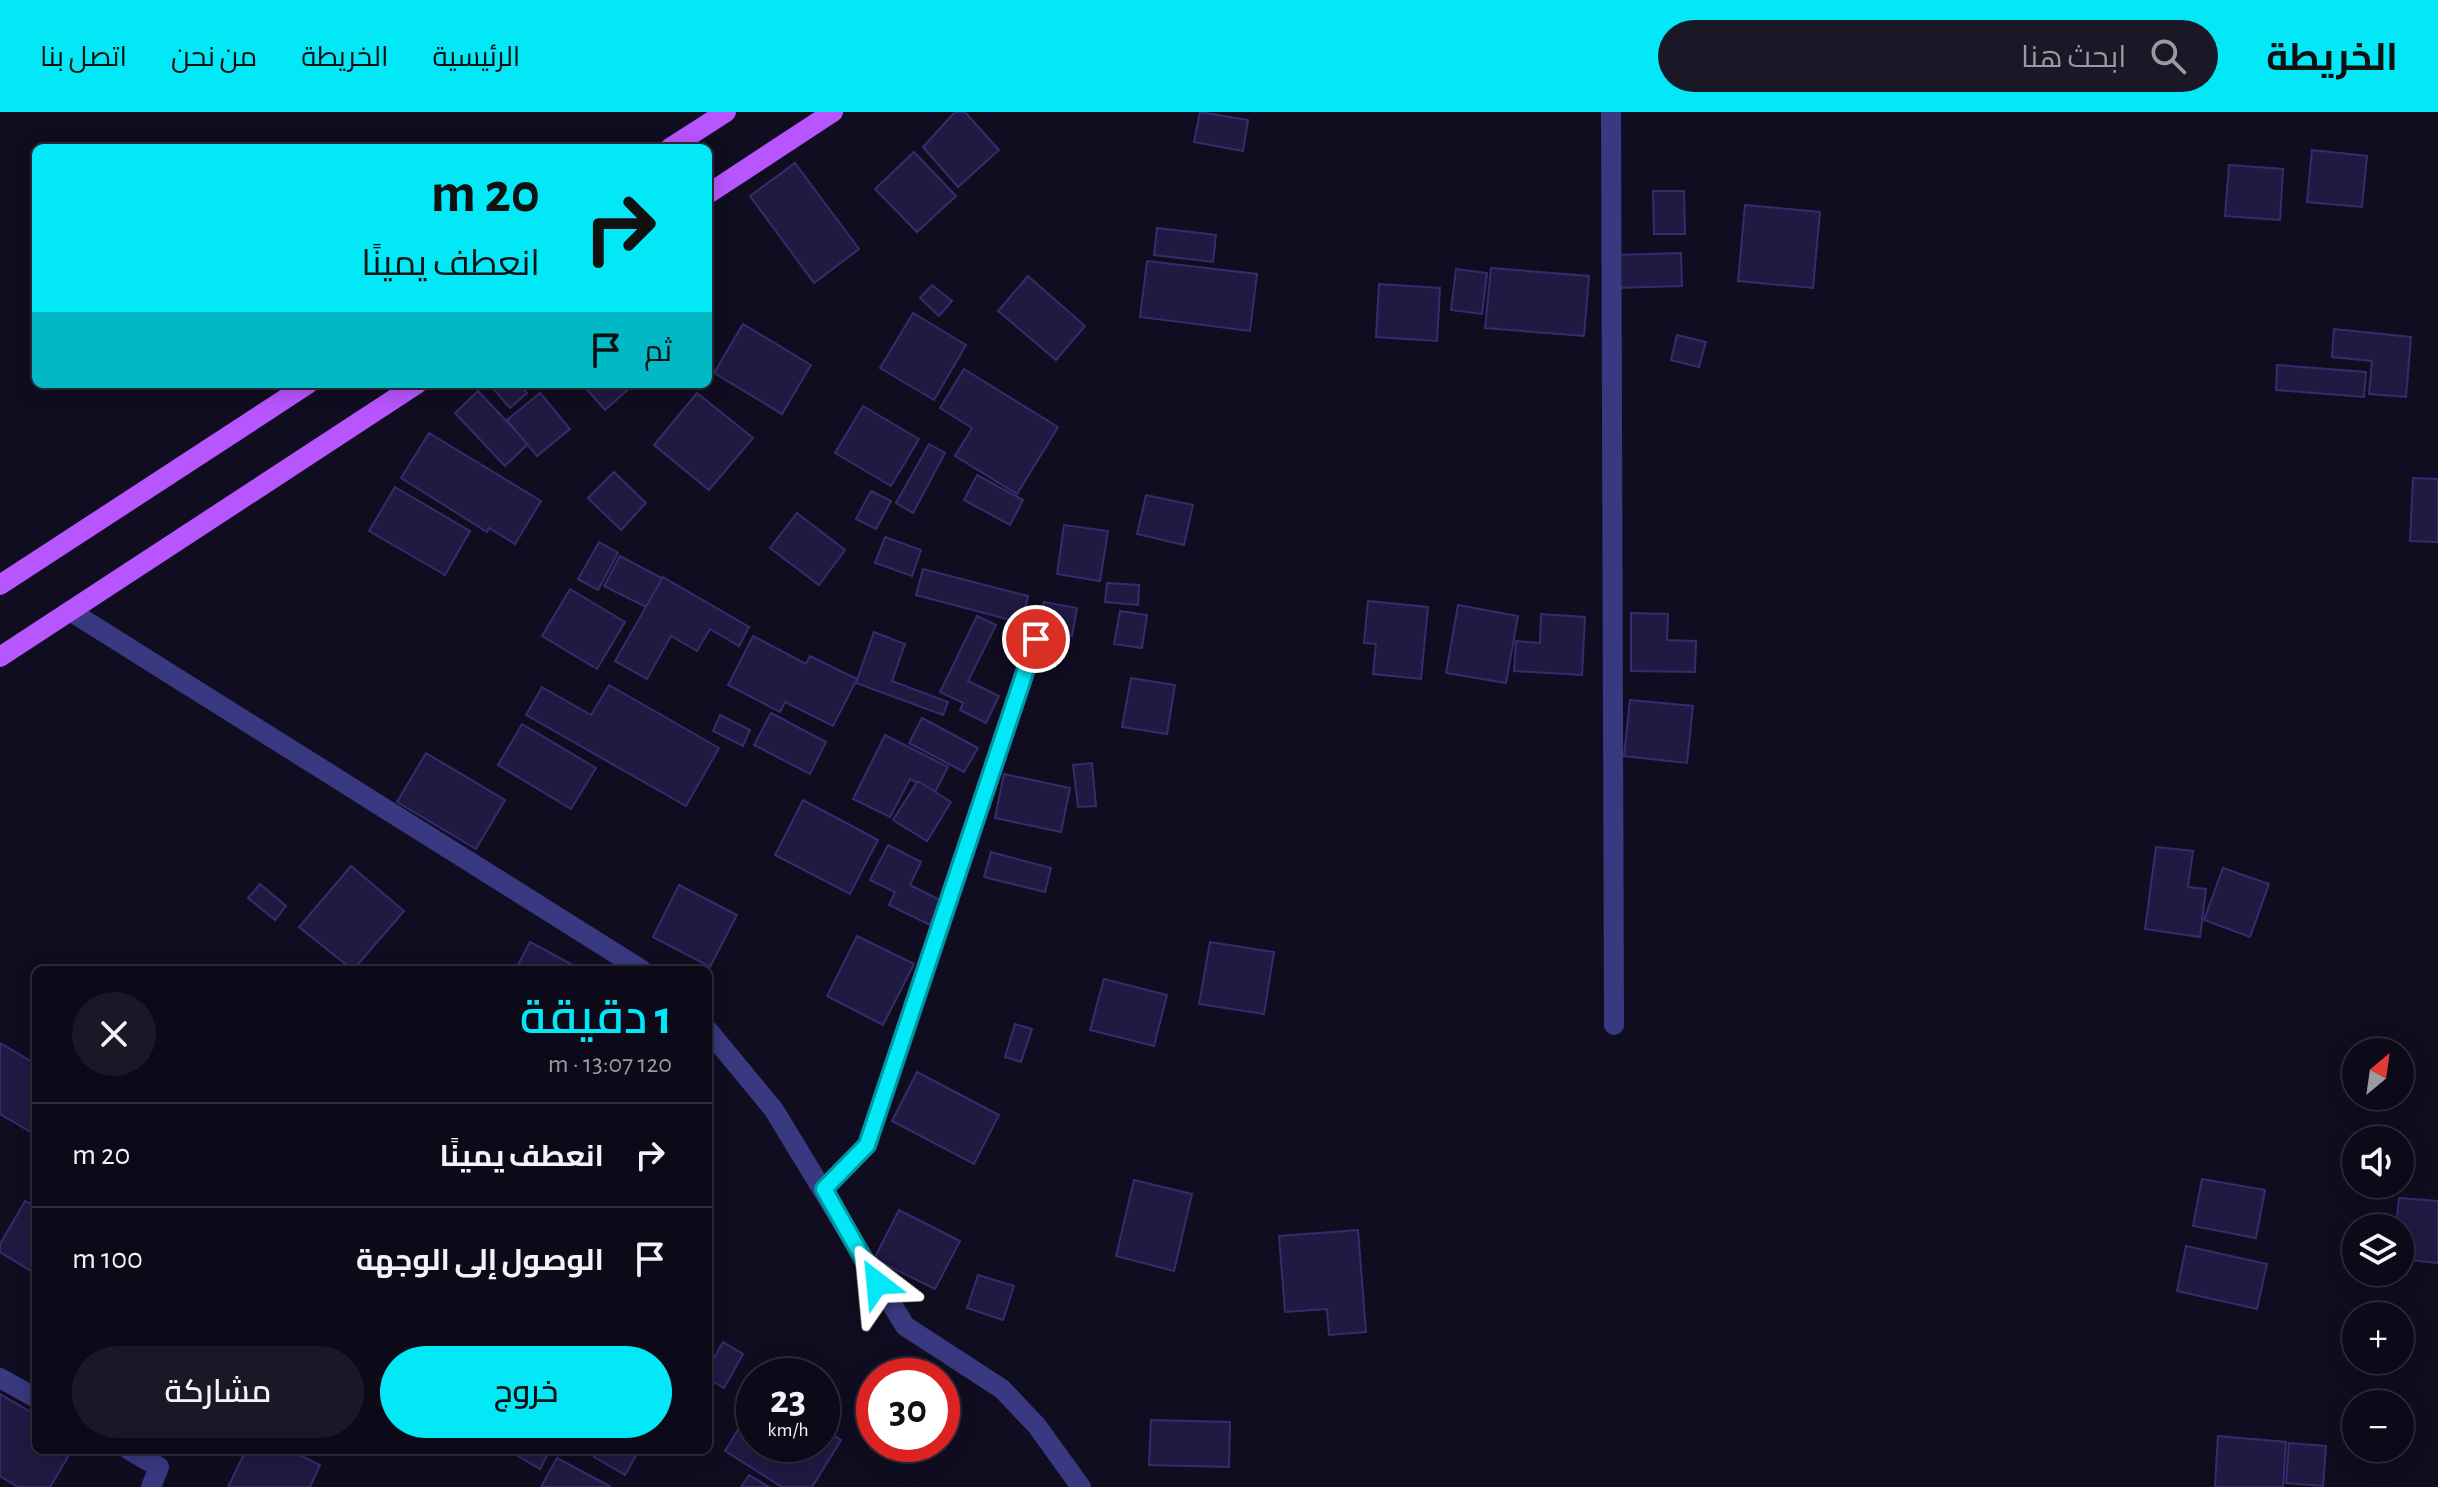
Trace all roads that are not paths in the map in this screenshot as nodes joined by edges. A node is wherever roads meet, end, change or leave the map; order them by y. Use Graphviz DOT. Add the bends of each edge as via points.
graph roads {
  1 [pos="726,112"];
  2 [pos="833,112"];
  3 [pos="1611,112"];
  4 [pos="676,144"];
  5 [pos="712,191"];
  6 [pos="302,388"];
  7 [pos="411,388"];
  8 [pos="0,585"];
  9 [pos="70,611"];
  10 [pos="1036,639"];
  11 [pos="0,657"];
  12 [pos="636,966"];
  13 [pos="1614,1025"];
  14 [pos="712,1035"];
  15 [pos="824,1189"];
  16 [pos="0,1378"];
  17 [pos="32,1396"];
  18 [pos="136,1454"];
  19 [pos="151,1487"];
  20 [pos="1081,1487"];
  1 -- 4 [label="main road"];
  2 -- 5 [label="main road"];
  3 -- 13 [label="street"];
  6 -- 8 [label="main road"];
  7 -- 9 [label="main road"];
  9 -- 11 [label="main road"];
  9 -- 12 [label="street"];
  10 -- 15 [label="street" via="867,1145"];
  14 -- 15 [label="street" via="774,1110"];
  15 -- 20 [label="street" via="905,1326 1002,1389 1037,1426"];
  16 -- 17 [label="street"];
  18 -- 19 [label="street" via="159,1467"];
}
